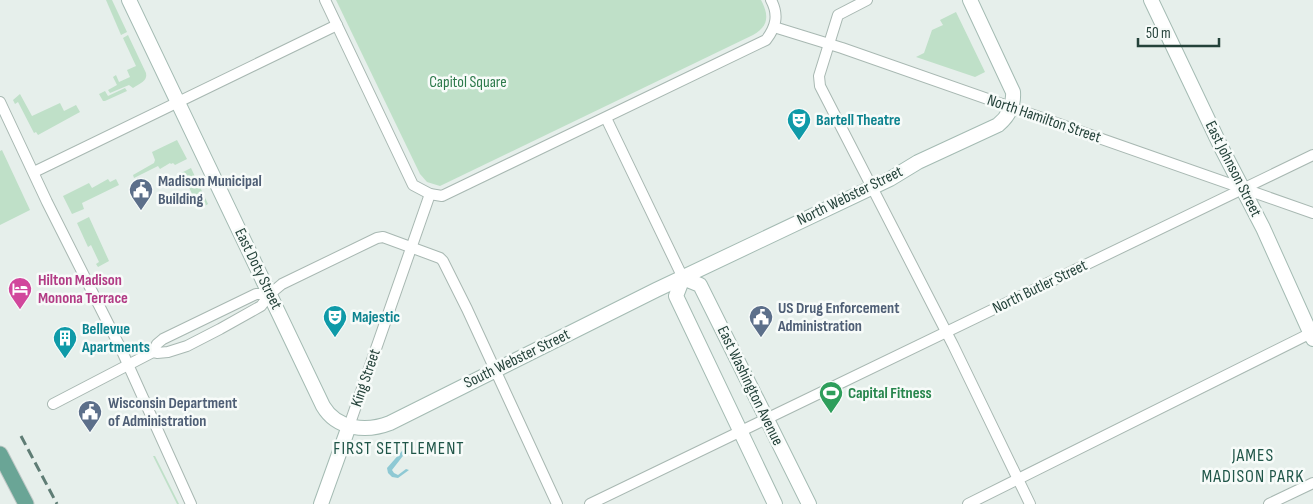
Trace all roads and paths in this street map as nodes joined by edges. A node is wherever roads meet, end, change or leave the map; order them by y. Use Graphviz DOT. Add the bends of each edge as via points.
graph roads {
  1 [pos="129,0"];
  2 [pos="325,0"];
  3 [pos="771,0"];
  4 [pos="867,0"];
  5 [pos="970,0"];
  6 [pos="1151,0"];
  7 [pos="337,25"];
  8 [pos="774,27"];
  9 [pos="828,44"];
  10 [pos="0,102"];
  11 [pos="178,102"];
  12 [pos="1012,107"];
  13 [pos="606,118"];
  14 [pos="1313,154"];
  15 [pos="34,172"];
  16 [pos="872,187"];
  17 [pos="1244,189"];
  18 [pos="430,194"];
  19 [pos="1313,213"];
  20 [pos="411,248"];
  21 [pos="683,278"];
  22 [pos="270,294"];
  23 [pos="947,332"];
  24 [pos="1312,335"];
  25 [pos="153,352"];
  26 [pos="128,365"];
  27 [pos="496,369"];
  28 [pos="53,404"];
  29 [pos="767,418"];
  30 [pos="349,426"];
  31 [pos="740,432"];
  32 [pos="0,454"];
  33 [pos="1018,480"];
  34 [pos="1313,483"];
  35 [pos="26,504"];
  36 [pos="191,504"];
  37 [pos="321,504"];
  38 [pos="558,504"];
  39 [pos="590,504"];
  40 [pos="775,504"];
  41 [pos="809,504"];
  42 [pos="968,504"];
  43 [pos="1030,504"];
  44 [pos="1269,504"];
  1 -- 11 [label="street, East Doty Street"];
  2 -- 7 [label="street"];
  3 -- 8 [label="street" via="775,8"];
  4 -- 9 [label="street" via="838,15"];
  5 -- 12 [label="street" via="1011,85"];
  6 -- 17 [label="street, East Johnson Street"];
  7 -- 11 [label="street"];
  7 -- 18 [label="street" via="414,185"];
  8 -- 9 [label="street, North Hamilton Street"];
  8 -- 13 [label="street" via="766,40"];
  9 -- 12 [label="street, North Hamilton Street"];
  9 -- 16 [label="street" via="819,76 820,86"];
  10 -- 15 [label="street"];
  11 -- 15 [label="street"];
  11 -- 22 [label="street, East Doty Street"];
  12 -- 16 [label="street, North Webster Street" via="998,124"];
  12 -- 17 [label="street, North Hamilton Street"];
  13 -- 18 [label="street" via="447,195"];
  13 -- 21 [label="street"];
  14 -- 17 [label="street, North Butler Street"];
  15 -- 26 [label="street"];
  16 -- 21 [label="street, North Webster Street"];
  16 -- 23 [label="street"];
  17 -- 19 [label="street, North Hamilton Street"];
  17 -- 23 [label="street, North Butler Street"];
  17 -- 24 [label="street, East Johnson Street"];
  18 -- 20 [label="street, King Street"];
  20 -- 22 [label="street" via="380,237 282,284"];
  20 -- 27 [label="street" via="443,261"];
  20 -- 30 [label="street, King Street"];
  21 -- 27 [label="street, South Webster Street"];
  21 -- 29 [label="street, East Washington Avenue" via="700,285"];
  21 -- 31 [label="street, East Washington Avenue" via="676,296"];
  22 -- 25 [label="street" via="261,306 203,338 168,352"];
  22 -- 25 [label="street" via="256,294 163,339"];
  22 -- 30 [label="street, East Doty Street" via="326,410"];
  23 -- 29 [label="street, North Butler Street"];
  23 -- 33 [label="street"];
  24 -- 33 [label="street"];
  25 -- 26 [label="street"];
  26 -- 28 [label="street"];
  26 -- 36 [label="street"];
  27 -- 30 [label="street, South Webster Street" via="382,426 363,429"];
  27 -- 38 [label="street"];
  29 -- 31 [label="street, North Butler Street"];
  29 -- 41 [label="street, East Washington Avenue"];
  30 -- 37 [label="street, King Street"];
  31 -- 39 [label="street, North Butler Street"];
  31 -- 40 [label="street, East Washington Avenue"];
  32 -- 35 [label="main road"];
  33 -- 42 [label="street"];
  33 -- 43 [label="street"];
  34 -- 44 [label="street"];
}
